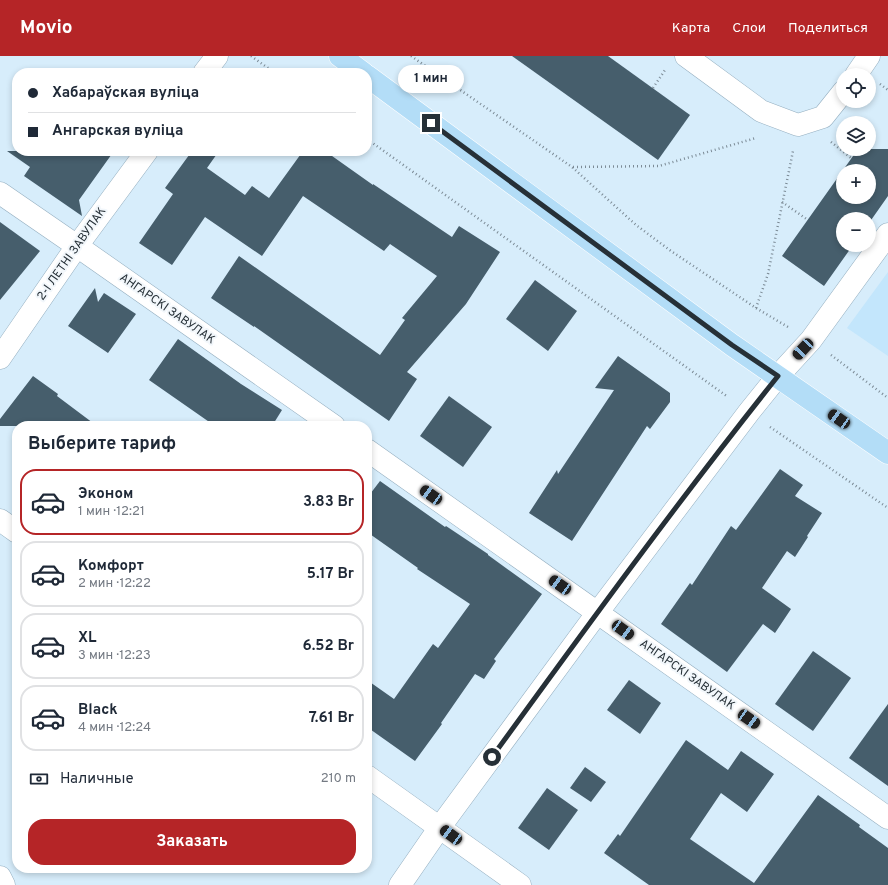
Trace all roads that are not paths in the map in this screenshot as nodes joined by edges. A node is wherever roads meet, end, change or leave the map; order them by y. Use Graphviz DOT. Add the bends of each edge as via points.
graph roads {
  1 [pos="217,56"];
  2 [pos="340,56"];
  3 [pos="686,56"];
  4 [pos="869,56"];
  5 [pos="208,68"];
  6 [pos="356,68"];
  7 [pos="861,68"];
  8 [pos="372,80"];
  9 [pos="836,101"];
  10 [pos="143,156"];
  11 [pos="0,193"];
  12 [pos="888,234"];
  13 [pos="77,246"];
  14 [pos="0,358"];
  15 [pos="778,376"];
  16 [pos="327,421"];
  17 [pos="888,453"];
  18 [pos="372,454"];
  19 [pos="0,520"];
  20 [pos="12,528"];
  21 [pos="598,612"];
  22 [pos="372,779"];
  23 [pos="888,818"];
  24 [pos="440,827"];
  25 [pos="0,877"];
  26 [pos="4,885"];
  27 [pos="400,885"];
  28 [pos="520,885"];
  1 -- 5 [label="street"];
  2 -- 6 [label="main road"];
  3 -- 9 [label="street" via="761,111 798,126 823,117"];
  4 -- 7 [label="street"];
  8 -- 15 [label="main road" via="732,345"];
  10 -- 13 [label="street, 2-І ЛЕТНІ ЗАВУЛАК"];
  11 -- 13 [label="street, АНГАРСКІ ЗАВУЛАК"];
  12 -- 15 [label="street" via="811,340"];
  13 -- 14 [label="street, 2-І ЛЕТНІ ЗАВУЛАК"];
  13 -- 16 [label="street, АНГАРСКІ ЗАВУЛАК"];
  15 -- 17 [label="main road"];
  15 -- 21 [label="street"];
  18 -- 21 [label="street, АНГАРСКІ ЗАВУЛАК"];
  19 -- 20 [label="street"];
  21 -- 23 [label="street, АНГАРСКІ ЗАВУЛАК"];
  21 -- 24 [label="street"];
  22 -- 24 [label="street"];
  24 -- 27 [label="street"];
  24 -- 28 [label="street"];
  25 -- 26 [label="street"];
}
